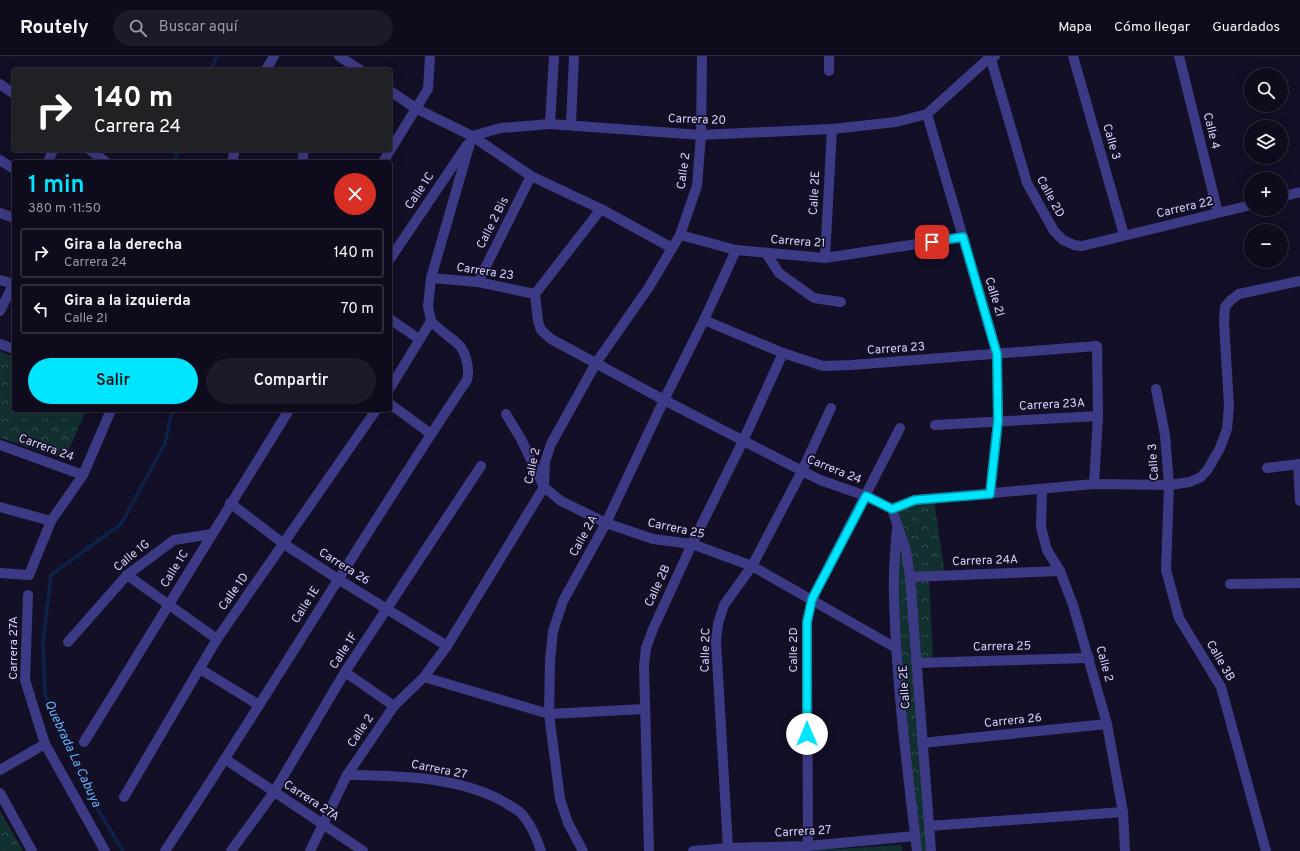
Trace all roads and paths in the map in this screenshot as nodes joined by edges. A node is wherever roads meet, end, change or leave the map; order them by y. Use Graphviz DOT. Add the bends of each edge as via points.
graph roads {
  1 [pos="274,56"];
  2 [pos="339,56"];
  3 [pos="430,56"];
  4 [pos="554,56"];
  5 [pos="574,56"];
  6 [pos="702,56"];
  7 [pos="829,56"];
  8 [pos="991,56"];
  9 [pos="1073,56"];
  10 [pos="1180,56"];
  11 [pos="267,68"];
  12 [pos="355,68"];
  13 [pos="829,71"];
  14 [pos="0,84"];
  15 [pos="392,92"];
  16 [pos="12,93"];
  17 [pos="417,109"];
  18 [pos="927,114"];
  19 [pos="550,124"];
  20 [pos="571,124"];
  21 [pos="832,129"];
  22 [pos="701,135"];
  23 [pos="472,136"];
  24 [pos="392,148"];
  25 [pos="93,152"];
  26 [pos="0,160"];
  27 [pos="103,160"];
  28 [pos="12,168"];
  29 [pos="531,176"];
  30 [pos="1300,192"];
  31 [pos="1288,195"];
  32 [pos="1244,207"];
  33 [pos="601,209"];
  34 [pos="0,213"];
  35 [pos="1218,213"];
  36 [pos="12,217"];
  37 [pos="680,235"];
  38 [pos="1124,235"];
  39 [pos="963,237"];
  40 [pos="672,248"];
  41 [pos="736,250"];
  42 [pos="766,253"];
  43 [pos="392,256"];
  44 [pos="825,258"];
  45 [pos="431,278"];
  46 [pos="0,280"];
  47 [pos="1300,281"];
  48 [pos="478,282"];
  49 [pos="12,283"];
  50 [pos="12,288"];
  51 [pos="536,294"];
  52 [pos="841,302"];
  53 [pos="0,311"];
  54 [pos="392,319"];
  55 [pos="704,320"];
  56 [pos="431,321"];
  57 [pos="420,339"];
  58 [pos="0,344"];
  59 [pos="12,348"];
  60 [pos="783,353"];
  61 [pos="997,354"];
  62 [pos="596,363"];
  63 [pos="392,385"];
  64 [pos="1156,389"];
  65 [pos="664,400"];
  66 [pos="392,405"];
  67 [pos="831,408"];
  68 [pos="110,412"];
  69 [pos="288,412"];
  70 [pos="375,412"];
  71 [pos="506,414"];
  72 [pos="1098,416"];
  73 [pos="998,421"];
  74 [pos="935,425"];
  75 [pos="900,428"];
  76 [pos="431,434"];
  77 [pos="743,441"];
  78 [pos="0,445"];
  79 [pos="1299,464"];
  80 [pos="481,466"];
  81 [pos="1267,468"];
  82 [pos="802,471"];
  83 [pos="83,476"];
  84 [pos="1094,484"];
  85 [pos="1169,485"];
  86 [pos="544,487"];
  87 [pos="1042,489"];
  88 [pos="990,494"];
  89 [pos="866,496"];
  90 [pos="1300,501"];
  91 [pos="230,503"];
  92 [pos="0,507"];
  93 [pos="892,509"];
  94 [pos="51,521"];
  95 [pos="897,522"];
  96 [pos="606,523"];
  97 [pos="212,534"];
  98 [pos="284,544"];
  99 [pos="692,544"];
  100 [pos="752,566"];
  101 [pos="1060,571"];
  102 [pos="0,573"];
  103 [pos="127,575"];
  104 [pos="910,577"];
  105 [pos="338,579"];
  106 [pos="1300,583"];
  107 [pos="1230,584"];
  108 [pos="28,595"];
  109 [pos="812,599"];
  110 [pos="168,604"];
  111 [pos="387,608"];
  112 [pos="217,639"];
  113 [pos="68,642"];
  114 [pos="447,646"];
  115 [pos="896,648"];
  116 [pos="1089,658"];
  117 [pos="916,663"];
  118 [pos="200,669"];
  119 [pos="345,672"];
  120 [pos="424,677"];
  121 [pos="259,706"];
  122 [pos="394,706"];
  123 [pos="645,709"];
  124 [pos="549,714"];
  125 [pos="1107,724"];
  126 [pos="84,742"];
  127 [pos="922,743"];
  128 [pos="45,744"];
  129 [pos="225,758"];
  130 [pos="0,770"];
  131 [pos="347,775"];
  132 [pos="274,792"];
  133 [pos="0,793"];
  134 [pos="124,797"];
  135 [pos="1123,812"];
  136 [pos="324,825"];
  137 [pos="929,826"];
  138 [pos="915,836"];
  139 [pos="808,846"];
  140 [pos="728,848"];
  141 [pos="783,849"];
  142 [pos="32,851"];
  143 [pos="105,851"];
  144 [pos="165,851"];
  145 [pos="231,851"];
  146 [pos="310,851"];
  147 [pos="363,851"];
  148 [pos="541,851"];
  149 [pos="583,851"];
  150 [pos="649,851"];
  151 [pos="693,851"];
  152 [pos="917,851"];
  153 [pos="932,851"];
  154 [pos="1125,851"];
  155 [pos="1266,851"];
  1 -- 11 [label="street"];
  2 -- 12 [label="street"];
  3 -- 17 [label="street" via="428,89"];
  4 -- 19 [label="street"];
  5 -- 20 [label="street"];
  6 -- 22 [label="street, Calle 2"];
  7 -- 13 [label="street"];
  8 -- 18 [label="street, Carrera 20"];
  8 -- 38 [label="street, Calle 2D" via="1027,183 1054,231 1063,240 1082,246"];
  9 -- 38 [label="street, Calle 3"];
  10 -- 35 [label="street, Calle 4"];
  14 -- 16 [label="street"];
  15 -- 17 [label="street"];
  17 -- 23 [label="street"];
  17 -- 24 [label="street"];
  18 -- 21 [label="street, Carrera 20" via="896,122"];
  18 -- 39 [label="street, Calle 2I"];
  19 -- 20 [label="street, Carrera 20"];
  19 -- 23 [label="street, Carrera 20" via="501,128"];
  20 -- 22 [label="street, Carrera 20"];
  21 -- 22 [label="street, Carrera 20"];
  21 -- 44 [label="street, Calle 2E"];
  22 -- 37 [label="street, Calle 2" via="697,186"];
  23 -- 29 [label="street"];
  23 -- 43 [label="street, Calle 1C"];
  23 -- 45 [label="street"];
  25 -- 27 [label="street"];
  26 -- 28 [label="street"];
  29 -- 33 [label="street"];
  29 -- 48 [label="street, Calle 2 Bis"];
  30 -- 31 [label="street"];
  32 -- 35 [label="street, Carrera 22"];
  33 -- 40 [label="street"];
  33 -- 51 [label="street"];
  34 -- 36 [label="street"];
  35 -- 38 [label="street, Carrera 22"];
  37 -- 40 [label="street, Calle 2"];
  37 -- 41 [label="street, Carrera 21"];
  39 -- 44 [label="street, Carrera 21"];
  39 -- 61 [label="street, Calle 2I"];
  40 -- 62 [label="street, Calle 2" via="649,287"];
  41 -- 42 [label="street, Carrera 21"];
  41 -- 55 [label="street, Calle 2A"];
  42 -- 44 [label="street, Carrera 21"];
  42 -- 52 [label="street" via="779,273 814,298"];
  45 -- 48 [label="street, Carrera 23"];
  45 -- 56 [label="street" via="428,306"];
  46 -- 49 [label="street"];
  47 -- 85 [label="street" via="1239,294 1226,307 1229,406 1227,429 1220,448 1201,477 1190,482"];
  48 -- 51 [label="street, Carrera 23"];
  50 -- 53 [label="street"];
  51 -- 62 [label="street, Carrera 24" via="541,330 551,339"];
  54 -- 57 [label="street"];
  55 -- 60 [label="street, Carrera 23"];
  55 -- 65 [label="street, Calle 2A"];
  56 -- 57 [label="street"];
  56 -- 76 [label="street, Calle 1E" via="437,329 460,345 469,366 468,380"];
  57 -- 63 [label="street"];
  58 -- 59 [label="street"];
  60 -- 61 [label="street, Carrera 23" via="823,366"];
  60 -- 77 [label="street, Calle 2B"];
  61 -- 72 [label="street, Carrera 23" via="1097,346"];
  61 -- 73 [label="street, Calle 2I"];
  62 -- 65 [label="street, Carrera 24"];
  62 -- 86 [label="street, Calle 2" via="551,444 545,462"];
  64 -- 85 [label="street, Calle 3" via="1165,435"];
  65 -- 77 [label="street, Carrera 24"];
  65 -- 96 [label="street, Calle 2A"];
  66 -- 76 [label="street"];
  67 -- 82 [label="street, Calle 2C"];
  68 -- 83 [label="street"];
  69 -- 91 [label="street, Calle 1C"];
  70 -- 98 [label="street, Calle 1D"];
  71 -- 86 [label="street, Carrera 25"];
  72 -- 73 [label="street, Carrera 23A"];
  72 -- 84 [label="street"];
  73 -- 74 [label="street, Carrera 23A"];
  73 -- 88 [label="street, Calle 2I"];
  75 -- 89 [label="street, Calle 2D"];
  76 -- 105 [label="street, Calle 1E"];
  77 -- 82 [label="street, Carrera 24"];
  77 -- 99 [label="street, Calle 2B"];
  78 -- 83 [label="street, Carrera 24"];
  79 -- 81 [label="street"];
  79 -- 90 [label="street"];
  80 -- 111 [label="street, Calle 1F"];
  82 -- 89 [label="street, Carrera 24"];
  82 -- 100 [label="street, Calle 2C"];
  83 -- 94 [label="street"];
  84 -- 85 [label="street"];
  84 -- 87 [label="street"];
  85 -- 155 [label="street, Calle 3B" via="1166,570 1179,618 1222,687"];
  86 -- 96 [label="street, Carrera 25" via="561,500"];
  86 -- 114 [label="street, Calle 2"];
  87 -- 88 [label="street"];
  87 -- 101 [label="street, Calle 2" via="1041,527 1047,550"];
  88 -- 93 [label="street" via="915,500"];
  89 -- 93 [label="street, Carrera 24"];
  89 -- 109 [label="street, Calle 2D"];
  91 -- 97 [label="street, Calle 1C"];
  91 -- 98 [label="street, Carrera 26"];
  92 -- 94 [label="street"];
  93 -- 95 [label="street, Calle 2E"];
  94 -- 102 [label="street" via="29,575"];
  95 -- 104 [label="street, Calle 2E" via="906,550"];
  95 -- 115 [label="street, Calle 2E" via="894,596"];
  96 -- 99 [label="street, Carrera 25" via="654,539"];
  96 -- 124 [label="street, Calle 2A" via="563,601 553,631"];
  97 -- 103 [label="street, Calle 1G" via="174,540"];
  97 -- 110 [label="street, Calle 1C"];
  98 -- 105 [label="street, Carrera 26"];
  98 -- 112 [label="street, Calle 1D"];
  99 -- 100 [label="street, Carrera 25"];
  99 -- 123 [label="street, Calle 2B" via="646,648"];
  100 -- 109 [label="street, Carrera 25"];
  100 -- 140 [label="street, Calle 2C" via="724,605 716,641"];
  101 -- 104 [label="street, Carrera 24A"];
  101 -- 116 [label="street, Calle 2"];
  103 -- 110 [label="street"];
  103 -- 113 [label="street, Calle 1G"];
  104 -- 117 [label="street, Calle 2E"];
  105 -- 111 [label="street, Carrera 26"];
  105 -- 121 [label="street, Calle 1E"];
  106 -- 107 [label="street"];
  108 -- 128 [label="street, Carrera 27A" via="26,680"];
  109 -- 115 [label="street, Carrera 25"];
  109 -- 139 [label="street, Calle 2D" via="807,622"];
  110 -- 112 [label="street"];
  110 -- 126 [label="street, Calle 1C"];
  111 -- 114 [label="street, Carrera 26"];
  111 -- 119 [label="street, Calle 1F"];
  112 -- 118 [label="street, Calle 1D"];
  114 -- 120 [label="street, Calle 2"];
  115 -- 138 [label="street, Calle 2E"];
  116 -- 117 [label="street, Carrera 25"];
  116 -- 125 [label="street, Calle 2"];
  117 -- 127 [label="street, Calle 2E"];
  118 -- 121 [label="street"];
  118 -- 134 [label="street, Calle 1D"];
  119 -- 122 [label="street"];
  119 -- 132 [label="street, Calle 1F"];
  120 -- 122 [label="street, Calle 2"];
  120 -- 124 [label="street"];
  121 -- 129 [label="street, Calle 1E"];
  122 -- 131 [label="street, Calle 2"];
  123 -- 124 [label="street"];
  123 -- 150 [label="street, Calle 2B"];
  124 -- 149 [label="street, Calle 2A" via="560,799 568,823"];
  125 -- 127 [label="street, Carrera 26"];
  125 -- 135 [label="street, Calle 2"];
  127 -- 137 [label="street, Calle 2E"];
  128 -- 130 [label="street"];
  128 -- 143 [label="street, Carrera 27A"];
  129 -- 132 [label="street, Carrera 27A"];
  129 -- 144 [label="street, Calle 1E"];
  131 -- 136 [label="street, Calle 2"];
  131 -- 148 [label="street, Carrera 27" via="407,777 458,785 494,796 520,812 534,832"];
  132 -- 136 [label="street, Carrera 27A"];
  132 -- 145 [label="street, Calle 1F"];
  133 -- 142 [label="street"];
  135 -- 137 [label="street"];
  135 -- 154 [label="street, Calle 2"];
  136 -- 146 [label="street, Calle 2"];
  136 -- 147 [label="street, Carrera 27A"];
  137 -- 153 [label="street, Calle 2E"];
  138 -- 139 [label="street, Carrera 27"];
  138 -- 152 [label="street, Calle 2E"];
  139 -- 141 [label="street, Carrera 27"];
  140 -- 141 [label="street, Carrera 27"];
  140 -- 151 [label="street, Carrera 27"];
}
